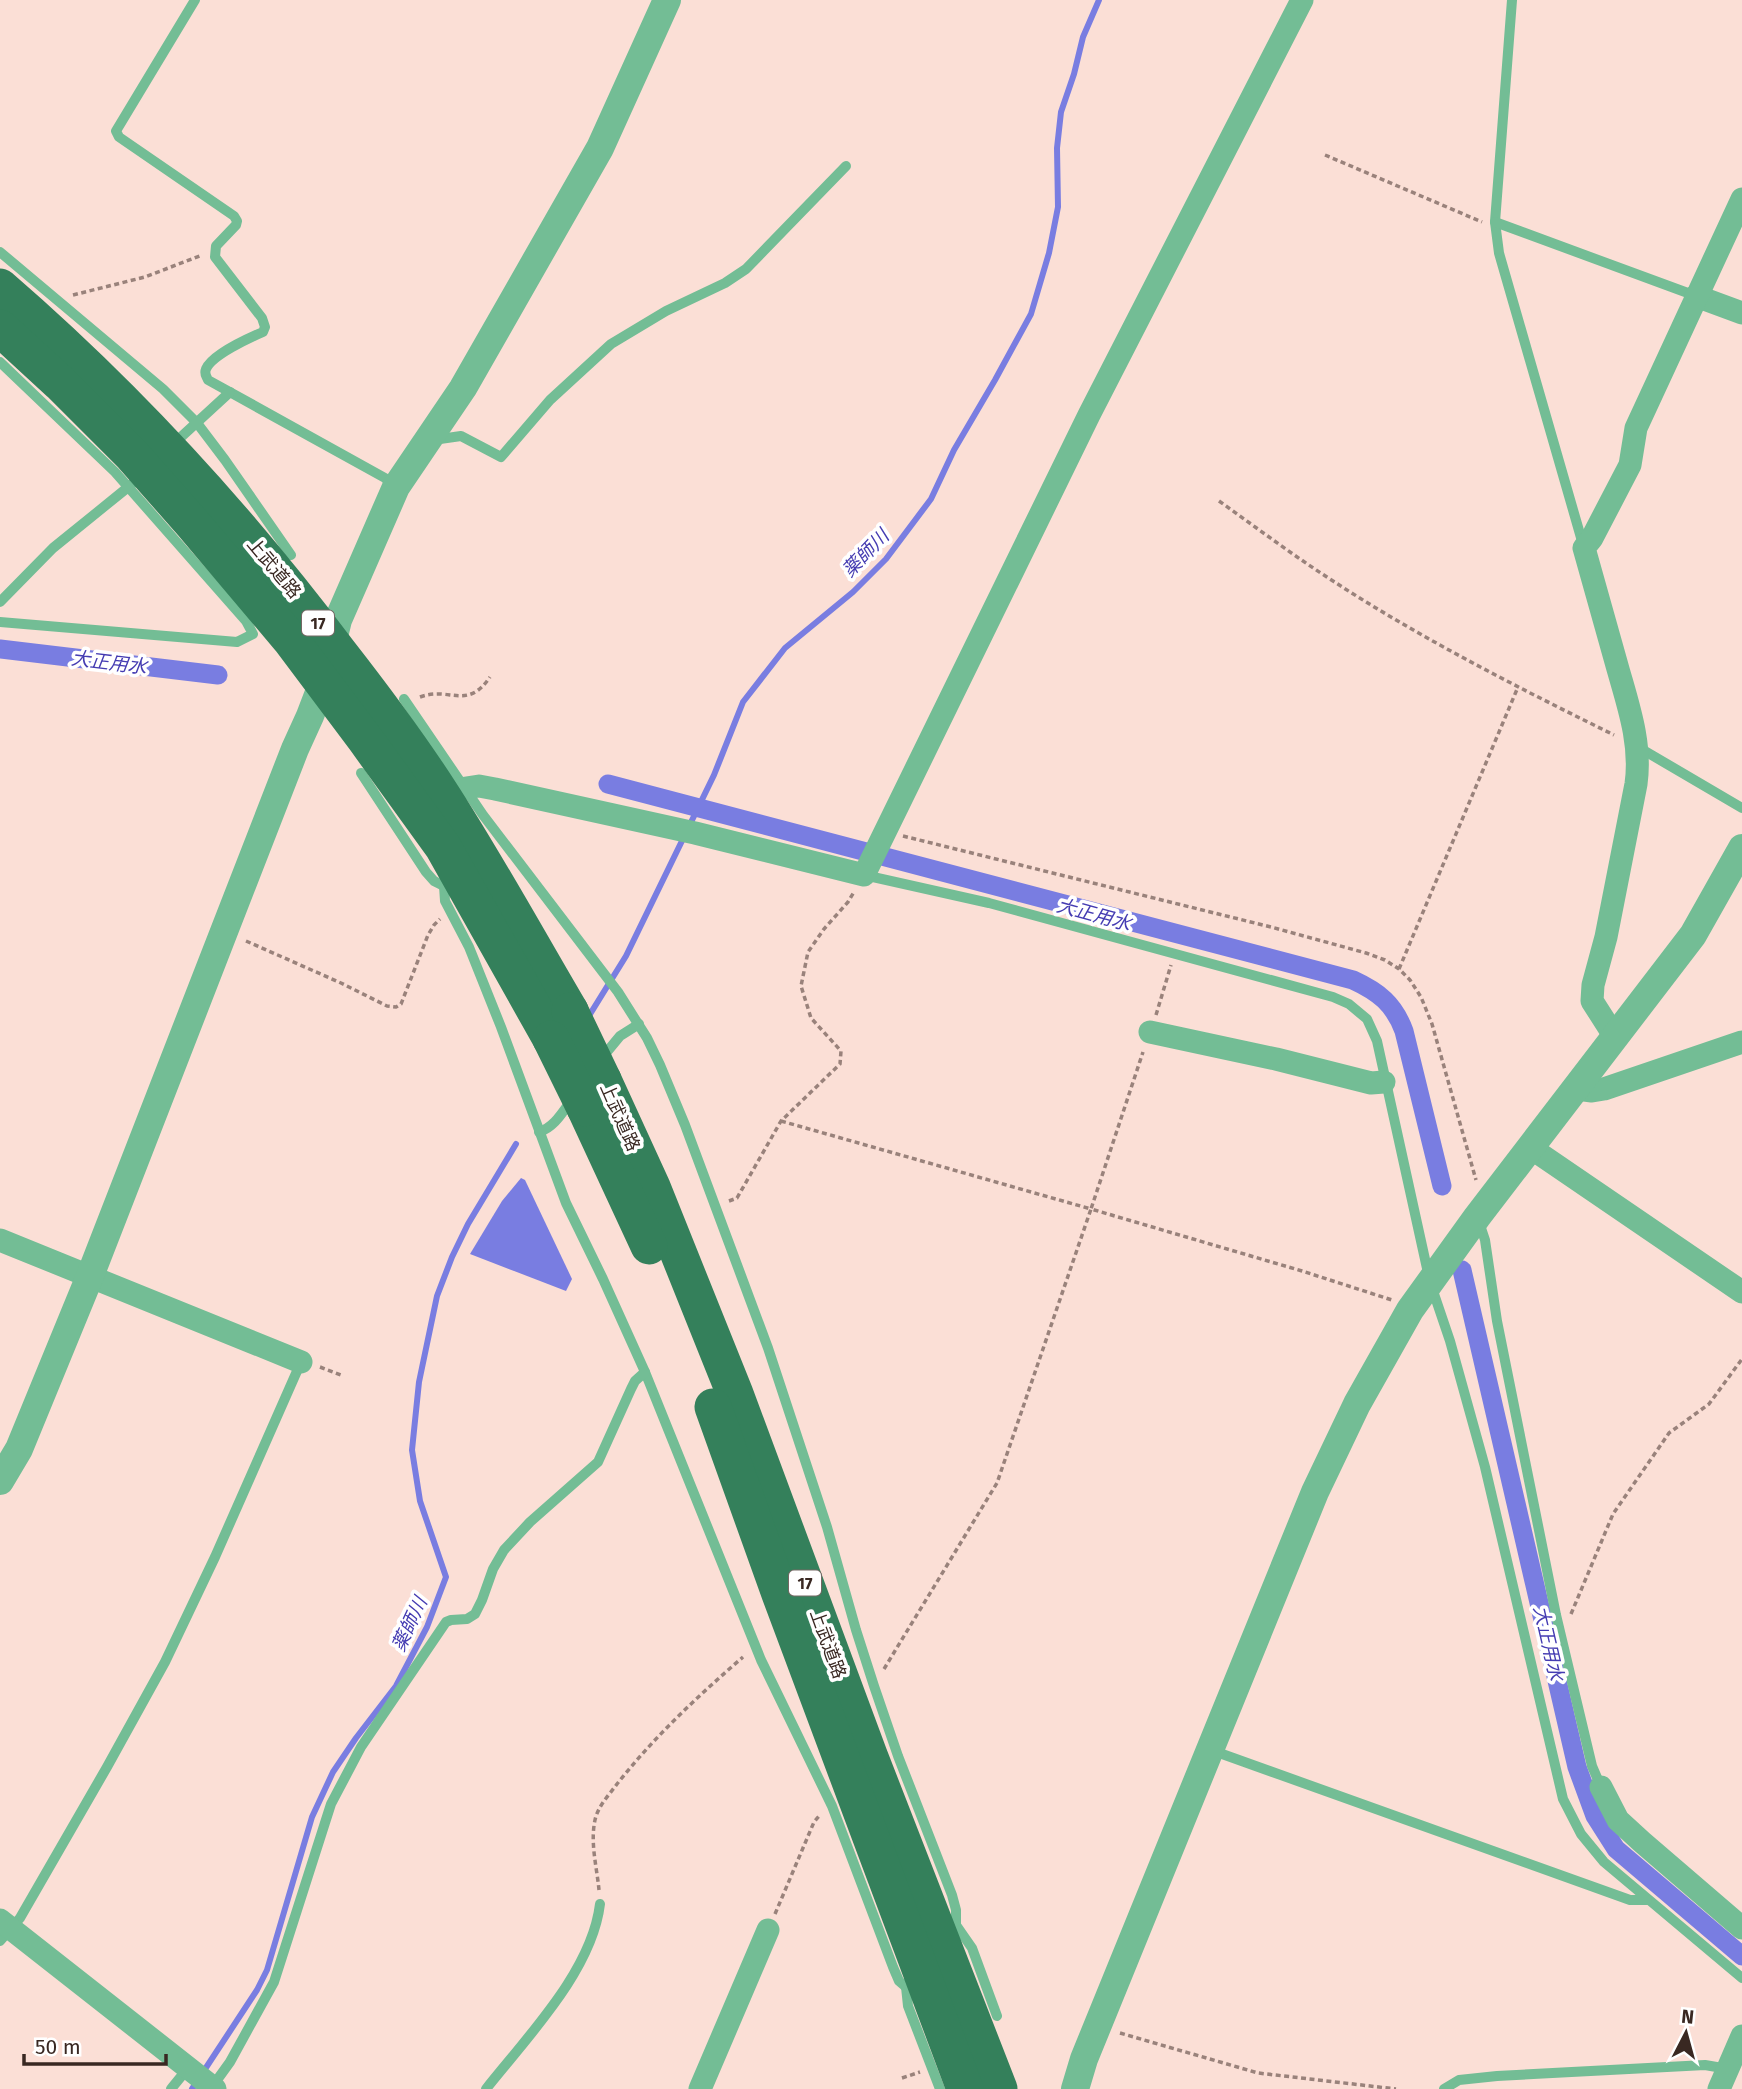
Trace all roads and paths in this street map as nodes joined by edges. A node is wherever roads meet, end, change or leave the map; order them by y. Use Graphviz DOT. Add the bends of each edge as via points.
graph roads {
  1 [pos="195,0"];
  2 [pos="667,0"];
  3 [pos="1302,0"];
  4 [pos="1512,0"];
  5 [pos="1325,155"];
  6 [pos="846,166"];
  7 [pos="1742,199"];
  8 [pos="1495,222"];
  9 [pos="0,251"];
  10 [pos="214,252"];
  11 [pos="0,287"];
  12 [pos="1696,296"];
  13 [pos="60,302"];
  14 [pos="1742,313"];
  15 [pos="0,328"];
  16 [pos="0,362"];
  17 [pos="230,392"];
  18 [pos="197,423"];
  19 [pos="181,438"];
  20 [pos="426,441"];
  21 [pos="132,484"];
  22 [pos="396,487"];
  23 [pos="1219,501"];
  24 [pos="1584,548"];
  25 [pos="291,555"];
  26 [pos="0,602"];
  27 [pos="0,621"];
  28 [pos="333,643"];
  29 [pos="490,677"];
  30 [pos="323,682"];
  31 [pos="1518,687"];
  32 [pos="407,704"];
  33 [pos="1638,747"];
  34 [pos="360,774"];
  35 [pos="453,790"];
  36 [pos="1742,808"];
  37 [pos="1742,849"];
  38 [pos="867,871"];
  39 [pos="451,880"];
  40 [pos="451,912"];
  41 [pos="224,931"];
  42 [pos="1175,954"];
  43 [pos="1399,969"];
  44 [pos="639,1024"];
  45 [pos="560,1025"];
  46 [pos="1150,1032"];
  47 [pos="1615,1037"];
  48 [pos="1742,1042"];
  49 [pos="1384,1082"];
  50 [pos="591,1085"];
  51 [pos="1577,1089"];
  52 [pos="781,1121"];
  53 [pos="539,1132"];
  54 [pos="1531,1147"];
  55 [pos="716,1206"];
  56 [pos="1091,1209"];
  57 [pos="1477,1216"];
  58 [pos="0,1240"];
  59 [pos="90,1276"];
  60 [pos="1430,1282"];
  61 [pos="1742,1292"];
  62 [pos="1374,1293"];
  63 [pos="1742,1359"];
  64 [pos="301,1362"];
  65 [pos="645,1372"];
  66 [pos="0,1481"];
  67 [pos="1560,1634"];
  68 [pos="756,1647"];
  69 [pos="874,1686"];
  70 [pos="1211,1750"];
  71 [pos="1601,1787"];
  72 [pos="832,1806"];
  73 [pos="1647,1900"];
  74 [pos="600,1904"];
  75 [pos="1742,1928"];
  76 [pos="4,1929"];
  77 [pos="948,1929"];
  78 [pos="768,1930"];
  79 [pos="1742,1978"];
  80 [pos="917,1988"];
  81 [pos="997,2016"];
  82 [pos="1097,2027"];
  83 [pos="1742,2036"];
  84 [pos="1723,2079"];
  85 [pos="203,2080"];
  86 [pos="171,2089"];
  87 [pos="486,2089"];
  88 [pos="700,2089"];
  89 [pos="940,2089"];
  90 [pos="965,2089"];
  91 [pos="999,2089"];
  92 [pos="1074,2089"];
  93 [pos="1396,2089"];
  94 [pos="1444,2089"];
  1 -- 10 [label="lane" via="116,131 234,216 236,225"];
  2 -- 20 [label="street" via="600,148 463,388"];
  3 -- 38 [label="street" via="1089,415"];
  4 -- 8 [label="lane"];
  5 -- 8 [label="path" via="1484,223"];
  6 -- 20 [label="lane" via="746,269 611,344 550,400 501,457 460,436"];
  7 -- 12 [label="street"];
  8 -- 12 [label="lane"];
  8 -- 24 [label="lane" via="1499,253"];
  9 -- 13 [label="lane"];
  10 -- 13 [label="path"];
  10 -- 17 [label="lane" via="265,327 230,347 206,368 208,380"];
  11 -- 28 [label="highway, 上武道路 / 17" via="142,420 250,539"];
  12 -- 14 [label="street"];
  12 -- 24 [label="street" via="1636,428 1630,465"];
  13 -- 18 [label="lane"];
  15 -- 30 [label="highway, 上武道路 / 17" via="132,456"];
  16 -- 21 [label="lane"];
  17 -- 18 [label="lane"];
  17 -- 22 [label="lane"];
  18 -- 19 [label="lane"];
  18 -- 25 [label="lane"];
  20 -- 22 [label="street"];
  21 -- 26 [label="lane" via="53,548"];
  21 -- 27 [label="lane" via="253,634 237,642"];
  22 -- 28 [label="street" via="345,603"];
  23 -- 31 [label="path" via="1333,581"];
  24 -- 33 [label="street"];
  28 -- 30 [label="street"];
  28 -- 35 [label="highway, 上武道路 / 17"];
  29 -- 32 [label="path" via="477,693 429,693"];
  30 -- 39 [label="highway, 上武道路 / 17" via="443,847"];
  30 -- 41 [label="street"];
  31 -- 33 [label="path"];
  31 -- 43 [label="path"];
  32 -- 35 [label="lane"];
  33 -- 36 [label="lane"];
  33 -- 47 [label="street" via="1636,784 1593,985 1592,1001"];
  34 -- 39 [label="lane" via="426,872 434,881"];
  35 -- 38 [label="street" via="495,789"];
  35 -- 44 [label="lane" via="483,815"];
  35 -- 45 [label="highway, 上武道路 / 17"];
  37 -- 47 [label="street" via="1693,935"];
  38 -- 42 [label="lane"];
  38 -- 52 [label="path" via="808,952 801,986 811,1018 841,1051 840,1064"];
  39 -- 40 [label="lane" via="445,901"];
  39 -- 45 [label="highway, 上武道路 / 17"];
  40 -- 41 [label="path" via="434,925 405,996 396,1007"];
  40 -- 53 [label="lane" via="469,947"];
  41 -- 59 [label="street"];
  42 -- 46 [label="path"];
  42 -- 49 [label="lane" via="1349,1004 1372,1028"];
  44 -- 50 [label="lane" via="613,1043"];
  44 -- 55 [label="lane"];
  45 -- 50 [label="highway, 上武道路 / 17, bridge"];
  46 -- 49 [label="street" via="1371,1083"];
  46 -- 56 [label="path"];
  47 -- 51 [label="street"];
  48 -- 51 [label="street" via="1604,1089"];
  49 -- 60 [label="lane"];
  50 -- 53 [label="lane"];
  50 -- 77 [label="highway, 上武道路 / 17" via="652,1187 736,1394 869,1755"];
  50 -- 80 [label="highway, 上武道路 / 17" via="638,1219 691,1343"];
  51 -- 54 [label="street"];
  52 -- 55 [label="path" via="737,1198"];
  52 -- 56 [label="path"];
  53 -- 65 [label="lane" via="566,1203"];
  54 -- 57 [label="street"];
  54 -- 61 [label="street"];
  55 -- 69 [label="lane" via="806,1458"];
  56 -- 62 [label="path"];
  56 -- 69 [label="path" via="997,1483"];
  57 -- 60 [label="street"];
  57 -- 67 [label="lane"];
  58 -- 59 [label="street"];
  59 -- 64 [label="street"];
  59 -- 66 [label="street" via="19,1449"];
  60 -- 70 [label="street" via="1385,1351 1315,1492"];
  60 -- 73 [label="lane" via="1485,1467 1563,1799 1591,1848"];
  63 -- 67 [label="path" via="1709,1404 1669,1433 1613,1514"];
  64 -- 76 [label="lane" via="165,1662 20,1918"];
  65 -- 68 [label="lane"];
  65 -- 85 [label="lane" via="635,1381 598,1462 505,1550 475,1614 446,1622 361,1747 331,1804 274,1982 230,2062"];
  67 -- 71 [label="lane"];
  68 -- 72 [label="lane"];
  68 -- 74 [label="path" via="669,1724 601,1805 593,1838"];
  69 -- 77 [label="lane" via="952,1895 956,1910"];
  70 -- 73 [label="lane" via="1630,1900"];
  70 -- 82 [label="street"];
  71 -- 75 [label="street" via="1618,1820"];
  72 -- 78 [label="path" via="814,1822"];
  72 -- 80 [label="lane" via="899,1981"];
  73 -- 79 [label="lane"];
  74 -- 87 [label="lane" via="594,1936 570,1982"];
  76 -- 85 [label="street"];
  77 -- 81 [label="lane" via="972,1948"];
  77 -- 91 [label="highway, 上武道路 / 17"];
  78 -- 88 [label="street"];
  80 -- 89 [label="lane" via="908,2006"];
  80 -- 90 [label="highway, 上武道路 / 17"];
  82 -- 92 [label="street"];
  82 -- 93 [label="path" via="1258,2073"];
  83 -- 84 [label="street"];
  84 -- 94 [label="lane" via="1705,2065 1497,2076 1459,2080"];
  85 -- 86 [label="lane"];
}
